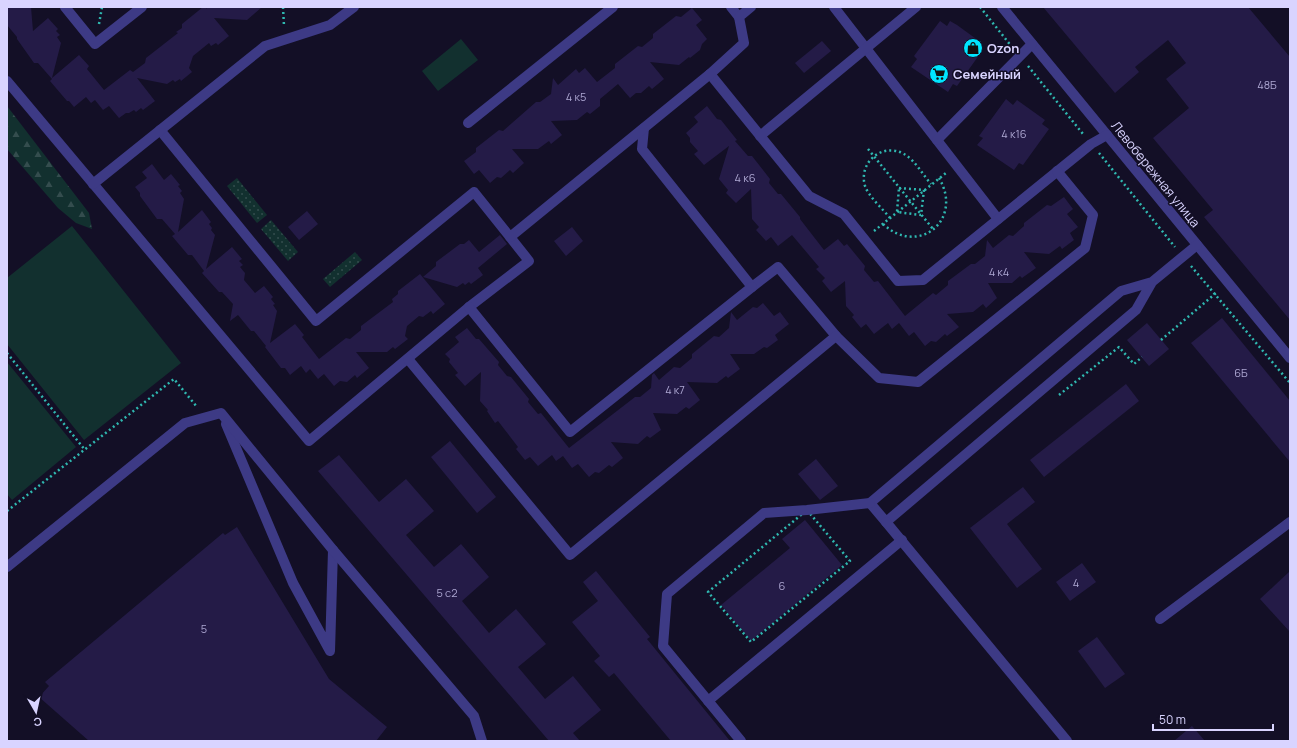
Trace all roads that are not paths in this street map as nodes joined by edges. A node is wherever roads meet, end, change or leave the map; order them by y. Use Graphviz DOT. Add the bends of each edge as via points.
graph roads {
  1 [pos="65,7"];
  2 [pos="142,7"];
  3 [pos="354,7"];
  4 [pos="613,7"];
  5 [pos="731,7"];
  6 [pos="752,7"];
  7 [pos="834,7"];
  8 [pos="916,7"];
  9 [pos="1002,7"];
  10 [pos="739,17"];
  11 [pos="1032,44"];
  12 [pos="866,48"];
  13 [pos="710,74"];
  14 [pos="7,81"];
  15 [pos="468,124"];
  16 [pos="644,128"];
  17 [pos="160,130"];
  18 [pos="1107,135"];
  19 [pos="760,136"];
  20 [pos="938,140"];
  21 [pos="1057,171"];
  22 [pos="93,184"];
  23 [pos="998,219"];
  24 [pos="510,237"];
  25 [pos="1197,245"];
  26 [pos="1152,282"];
  27 [pos="752,287"];
  28 [pos="470,307"];
  29 [pos="836,336"];
  30 [pos="1290,358"];
  31 [pos="408,359"];
  32 [pos="221,413"];
  33 [pos="870,503"];
  34 [pos="886,522"];
  35 [pos="1290,522"];
  36 [pos="902,540"];
  37 [pos="333,550"];
  38 [pos="7,567"];
  39 [pos="1160,619"];
  40 [pos="708,701"];
  41 [pos="482,741"];
  42 [pos="741,741"];
  43 [pos="1067,741"];
  1 -- 2 [label="street" via="95,44"];
  3 -- 17 [label="street" via="330,25 265,46"];
  4 -- 15 [label="street"];
  5 -- 10 [label="street"];
  6 -- 10 [label="street"];
  7 -- 12 [label="street"];
  8 -- 12 [label="street"];
  9 -- 11 [label="street, Левобережная улица"];
  10 -- 13 [label="street" via="744,43"];
  11 -- 18 [label="street, Левобережная улица"];
  11 -- 20 [label="street"];
  12 -- 19 [label="street"];
  12 -- 20 [label="street"];
  13 -- 16 [label="street"];
  13 -- 19 [label="street"];
  14 -- 22 [label="street"];
  16 -- 24 [label="street"];
  16 -- 27 [label="street" via="642,149"];
  17 -- 22 [label="street"];
  17 -- 24 [label="street" via="316,321 474,192"];
  18 -- 21 [label="street" via="1091,144"];
  18 -- 25 [label="street, Левобережная улица"];
  19 -- 23 [label="street" via="809,196 844,214 898,281 923,280"];
  20 -- 23 [label="street"];
  21 -- 23 [label="street"];
  21 -- 29 [label="street" via="1093,215 1085,248 918,382 879,378"];
  22 -- 31 [label="street" via="309,441"];
  24 -- 28 [label="street" via="529,261"];
  25 -- 26 [label="street"];
  25 -- 30 [label="street, Левобережная улица"];
  26 -- 33 [label="street" via="1121,291"];
  26 -- 34 [label="street" via="1136,310"];
  27 -- 28 [label="street" via="570,432"];
  27 -- 29 [label="street" via="778,267"];
  28 -- 31 [label="street"];
  29 -- 31 [label="street" via="570,555"];
  32 -- 37 [label="street"];
  32 -- 37 [label="street" via="293,583 330,650"];
  32 -- 38 [label="street" via="185,423"];
  33 -- 34 [label="street"];
  33 -- 40 [label="street" via="764,513 667,594 663,646"];
  34 -- 36 [label="street"];
  35 -- 39 [label="street"];
  36 -- 40 [label="street"];
  36 -- 43 [label="street"];
  37 -- 41 [label="street" via="474,716"];
  40 -- 42 [label="street"];
}
